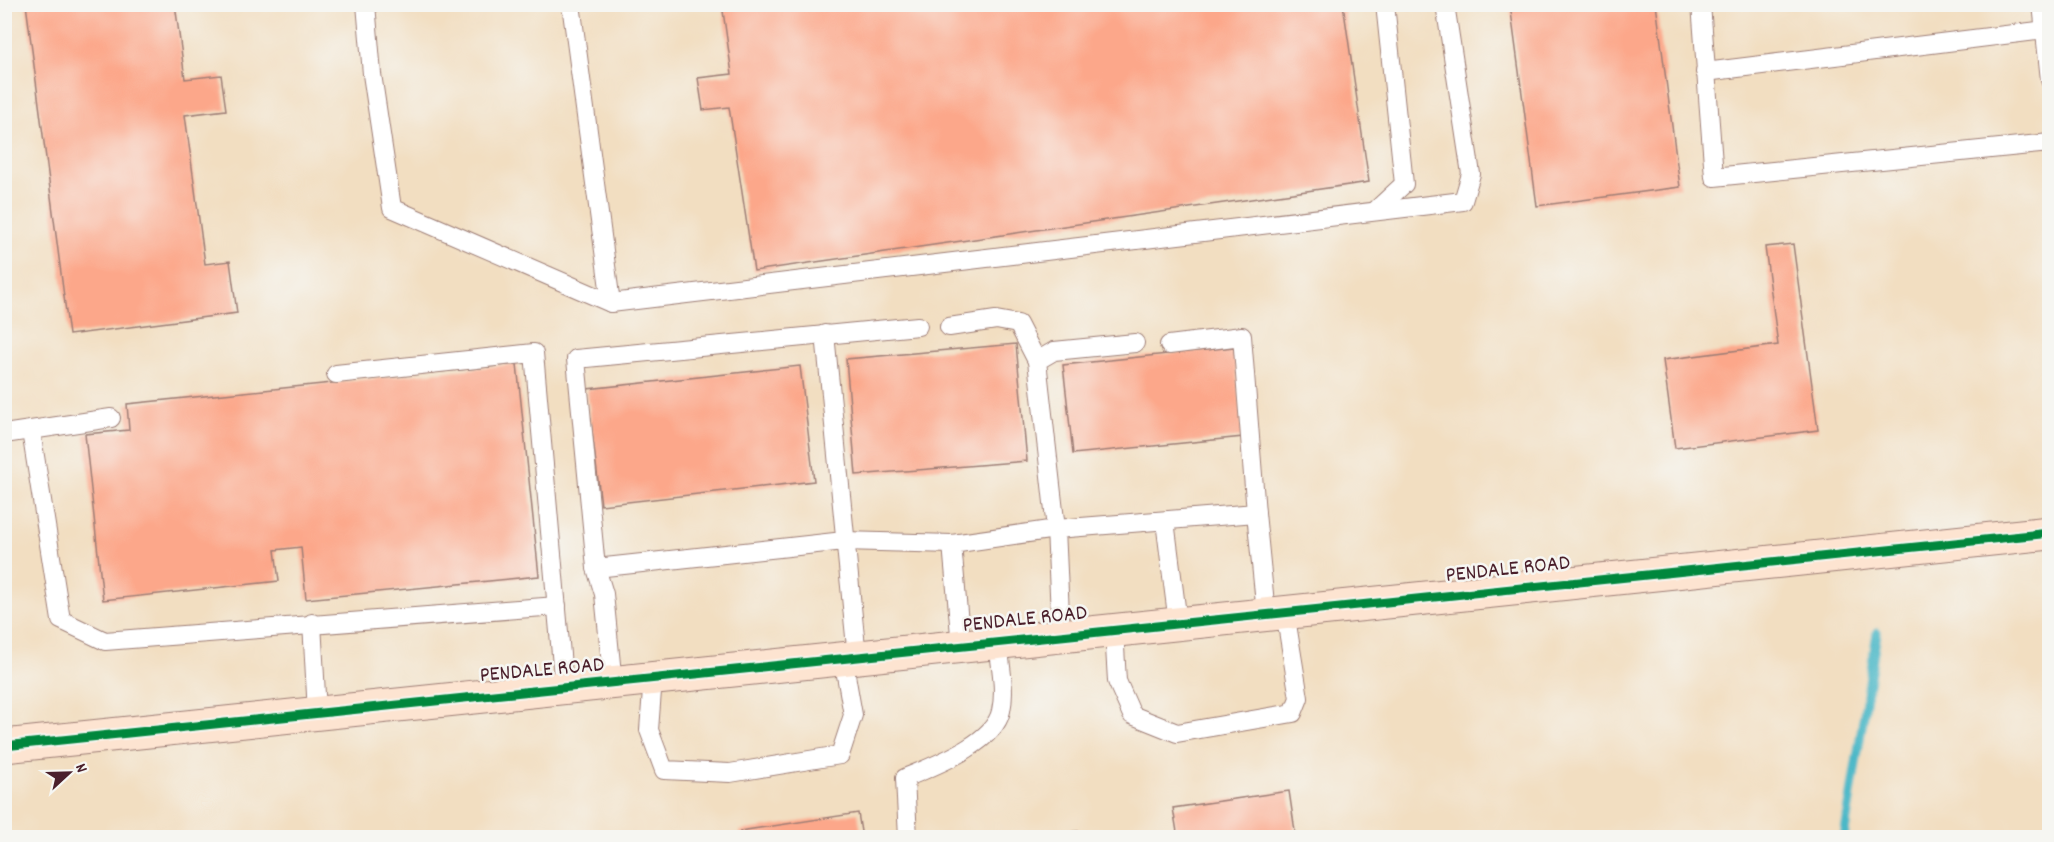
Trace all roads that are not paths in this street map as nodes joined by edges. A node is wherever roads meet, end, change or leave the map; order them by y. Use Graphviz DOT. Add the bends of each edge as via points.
graph roads {
  1 [pos="366,4"];
  2 [pos="571,4"];
  3 [pos="1384,4"];
  4 [pos="1445,4"];
  5 [pos="1701,4"];
  6 [pos="2042,4"];
  7 [pos="2045,30"];
  8 [pos="1705,72"];
  9 [pos="2049,80"];
  10 [pos="2049,143"];
  11 [pos="1375,212"];
  12 [pos="611,303"];
  13 [pos="918,326"];
  14 [pos="949,327"];
  15 [pos="825,334"];
  16 [pos="1135,343"];
  17 [pos="1169,345"];
  18 [pos="1037,361"];
  19 [pos="336,374"];
  20 [pos="111,418"];
  21 [pos="31,431"];
  22 [pos="4,434"];
  23 [pos="1256,513"];
  24 [pos="1166,521"];
  25 [pos="1056,530"];
  26 [pos="2049,533"];
  27 [pos="844,541"];
  28 [pos="952,544"];
  29 [pos="596,568"];
  30 [pos="557,606"];
  31 [pos="1276,613"];
  32 [pos="312,623"];
  33 [pos="1178,623"];
  34 [pos="1114,630"];
  35 [pos="1061,636"];
  36 [pos="998,642"];
  37 [pos="961,646"];
  38 [pos="850,658"];
  39 [pos="654,678"];
  40 [pos="613,684"];
  41 [pos="564,688"];
  42 [pos="317,713"];
  43 [pos="4,746"];
  44 [pos="908,837"];
  1 -- 12 [label="lane" via="392,208"];
  2 -- 12 [label="lane"];
  3 -- 11 [label="lane" via="1404,184"];
  4 -- 11 [label="lane" via="1471,174 1463,201"];
  5 -- 8 [label="lane"];
  6 -- 7 [label="lane"];
  7 -- 8 [label="lane"];
  7 -- 9 [label="lane"];
  8 -- 10 [label="lane" via="1714,177"];
  11 -- 12 [label="lane"];
  13 -- 15 [label="lane"];
  14 -- 18 [label="lane" via="996,320 1018,324"];
  15 -- 27 [label="lane"];
  15 -- 29 [label="lane" via="576,359"];
  16 -- 18 [label="lane" via="1054,351"];
  17 -- 23 [label="lane" via="1242,336"];
  18 -- 25 [label="lane"];
  19 -- 30 [label="lane" via="534,353"];
  20 -- 21 [label="lane"];
  21 -- 22 [label="lane"];
  21 -- 32 [label="lane" via="61,620 105,641"];
  23 -- 24 [label="lane"];
  23 -- 31 [label="lane"];
  24 -- 25 [label="lane"];
  24 -- 33 [label="lane"];
  25 -- 28 [label="lane"];
  25 -- 35 [label="lane"];
  26 -- 31 [label="street, PENDALE ROAD"];
  27 -- 28 [label="lane"];
  27 -- 29 [label="lane"];
  27 -- 38 [label="lane"];
  28 -- 37 [label="lane"];
  29 -- 40 [label="lane" via="604,594"];
  30 -- 32 [label="lane"];
  30 -- 41 [label="lane"];
  31 -- 33 [label="street, PENDALE ROAD"];
  31 -- 34 [label="lane" via="1299,698 1293,713 1177,733 1132,715 1117,681"];
  32 -- 42 [label="lane"];
  33 -- 34 [label="street, PENDALE ROAD"];
  34 -- 35 [label="street, PENDALE ROAD"];
  35 -- 36 [label="street, PENDALE ROAD"];
  36 -- 37 [label="street, PENDALE ROAD"];
  36 -- 44 [label="lane" via="1003,693 1000,714 970,747 905,778"];
  37 -- 38 [label="street, PENDALE ROAD"];
  38 -- 39 [label="street, PENDALE ROAD"];
  38 -- 39 [label="lane" via="853,715 840,755 730,773 664,770 649,730"];
  39 -- 40 [label="street, PENDALE ROAD"];
  40 -- 41 [label="street, PENDALE ROAD"];
  41 -- 42 [label="street, PENDALE ROAD"];
  42 -- 43 [label="street, PENDALE ROAD"];
}
